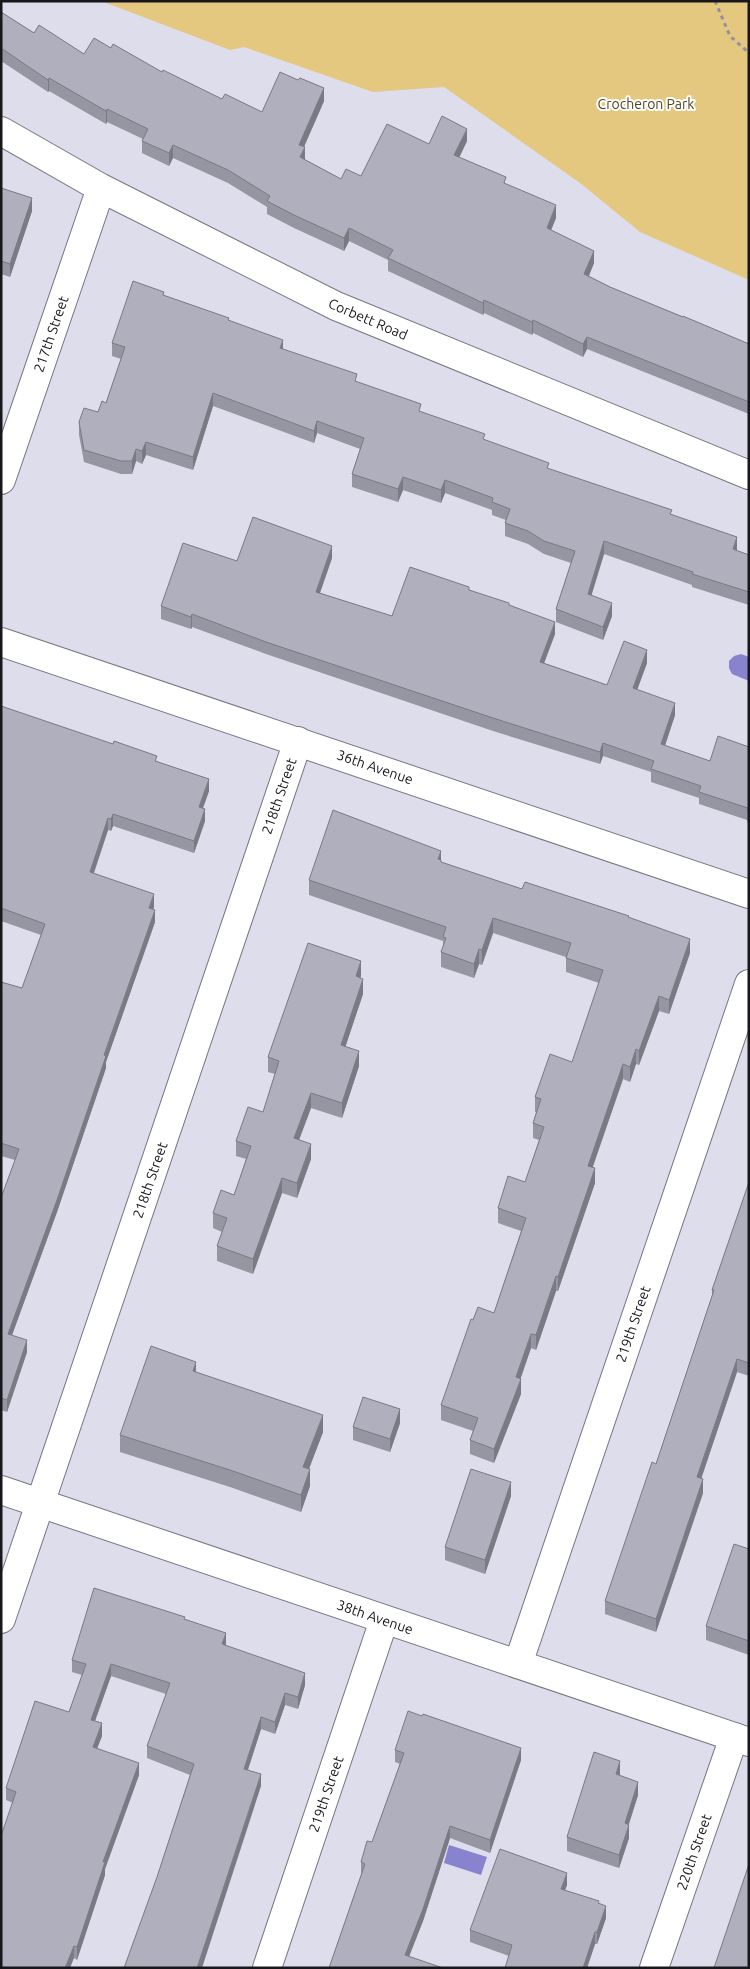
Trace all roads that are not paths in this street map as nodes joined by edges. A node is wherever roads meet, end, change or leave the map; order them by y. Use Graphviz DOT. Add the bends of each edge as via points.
graph roads {
  1 [pos="1,131"];
  2 [pos="101,188"];
  3 [pos="749,475"];
  4 [pos="1,480"];
  5 [pos="1,642"];
  6 [pos="298,741"];
  7 [pos="749,894"];
  8 [pos="749,984"];
  9 [pos="1,1490"];
  10 [pos="40,1504"];
  11 [pos="1,1619"];
  12 [pos="384,1620"];
  13 [pos="518,1664"];
  14 [pos="741,1739"];
  15 [pos="267,1968"];
  16 [pos="654,1968"];
  1 -- 2 [label="street, Corbett Road"];
  2 -- 3 [label="street, Corbett Road" via="336,306"];
  2 -- 4 [label="street, 217th Street"];
  5 -- 6 [label="street, 36th Avenue"];
  6 -- 7 [label="street, 36th Avenue"];
  6 -- 10 [label="street, 218th Street"];
  8 -- 13 [label="street, 219th Street"];
  9 -- 10 [label="street, 38th Avenue"];
  10 -- 11 [label="street, 218th Street"];
  10 -- 12 [label="street, 38th Avenue"];
  12 -- 13 [label="street, 38th Avenue"];
  12 -- 15 [label="street, 219th Street"];
  13 -- 14 [label="street, 38th Avenue"];
  14 -- 16 [label="street, 220th Street"];
}
